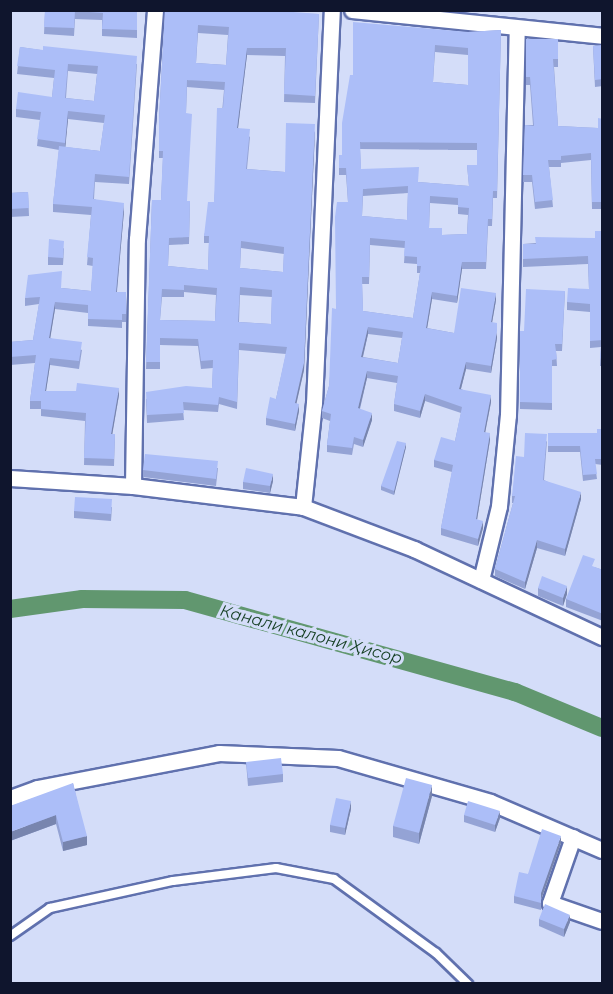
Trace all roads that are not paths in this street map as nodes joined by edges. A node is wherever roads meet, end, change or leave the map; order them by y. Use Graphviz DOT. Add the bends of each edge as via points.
graph roads {
  1 [pos="154,10"];
  2 [pos="332,10"];
  3 [pos="352,10"];
  4 [pos="517,29"];
  5 [pos="603,36"];
  6 [pos="10,478"];
  7 [pos="133,486"];
  8 [pos="303,507"];
  9 [pos="481,580"];
  10 [pos="603,637"];
  11 [pos="10,798"];
  12 [pos="573,837"];
  13 [pos="603,850"];
  14 [pos="603,921"];
  15 [pos="10,936"];
  16 [pos="468,984"];
  1 -- 7 [label="street" via="137,238"];
  2 -- 8 [label="street" via="314,403"];
  3 -- 4 [label="street"];
  4 -- 5 [label="street"];
  4 -- 9 [label="street" via="508,415 499,506"];
  6 -- 7 [label="street"];
  7 -- 8 [label="street"];
  8 -- 9 [label="street" via="414,549"];
  9 -- 10 [label="street"];
  11 -- 12 [label="street" via="38,788 219,753 338,758 490,802"];
  12 -- 13 [label="street"];
  12 -- 14 [label="street" via="550,903"];
  15 -- 16 [label="lane" via="50,908 173,881 276,867 334,879 436,953"];
}
